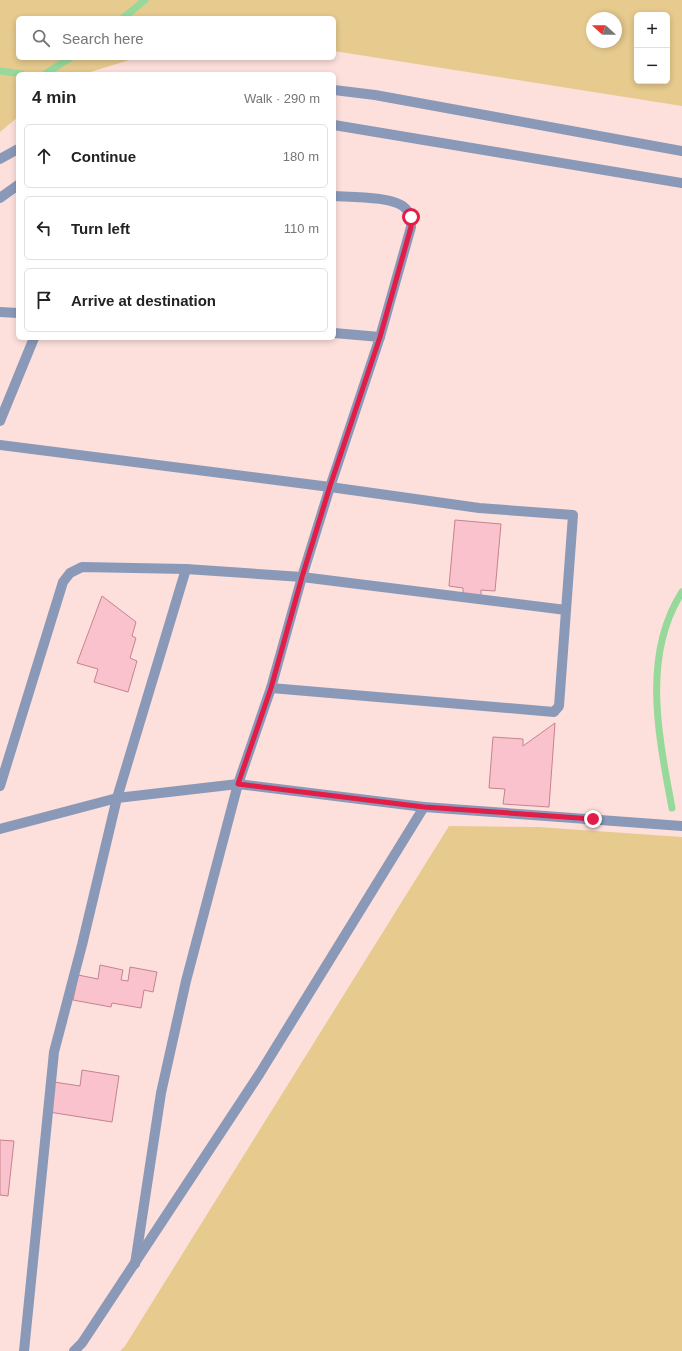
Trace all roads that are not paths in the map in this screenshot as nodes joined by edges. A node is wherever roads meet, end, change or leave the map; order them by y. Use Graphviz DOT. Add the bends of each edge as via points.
graph roads {
  1 [pos="336,90"];
  2 [pos="336,125"];
  3 [pos="16,150"];
  4 [pos="682,151"];
  5 [pos="0,159"];
  6 [pos="682,184"];
  7 [pos="16,186"];
  8 [pos="336,196"];
  9 [pos="0,198"];
  10 [pos="0,312"];
  11 [pos="16,313"];
  12 [pos="336,333"];
  13 [pos="380,337"];
  14 [pos="33,340"];
  15 [pos="0,421"];
  16 [pos="0,445"];
  17 [pos="330,486"];
  18 [pos="186,569"];
  19 [pos="302,577"];
  20 [pos="566,610"];
  21 [pos="271,688"];
  22 [pos="238,784"];
  23 [pos="0,786"];
  24 [pos="117,798"];
  25 [pos="424,807"];
  26 [pos="682,826"];
  27 [pos="0,828"];
  28 [pos="135,1264"];
  29 [pos="24,1351"];
  30 [pos="74,1351"];
  1 -- 4 [label="street" via="375,95"];
  2 -- 6 [label="street"];
  3 -- 5 [label="street"];
  7 -- 9 [label="street"];
  8 -- 13 [label="street" via="393,201 406,208 411,217 411,227"];
  10 -- 11 [label="street"];
  12 -- 13 [label="street"];
  13 -- 17 [label="street"];
  14 -- 15 [label="street"];
  16 -- 17 [label="street"];
  17 -- 19 [label="street"];
  17 -- 20 [label="street" via="479,508 573,515"];
  18 -- 19 [label="street"];
  18 -- 23 [label="street" via="106,566 82,567 70,573 63,582"];
  18 -- 24 [label="street"];
  19 -- 20 [label="street"];
  19 -- 21 [label="street"];
  20 -- 21 [label="street" via="559,706 554,712"];
  21 -- 22 [label="street"];
  22 -- 24 [label="street"];
  22 -- 25 [label="street"];
  22 -- 28 [label="street" via="186,981 161,1093"];
  24 -- 27 [label="street"];
  24 -- 29 [label="street" via="54,1052"];
  25 -- 26 [label="street"];
  25 -- 28 [label="street" via="260,1073"];
  28 -- 30 [label="street"];
}
